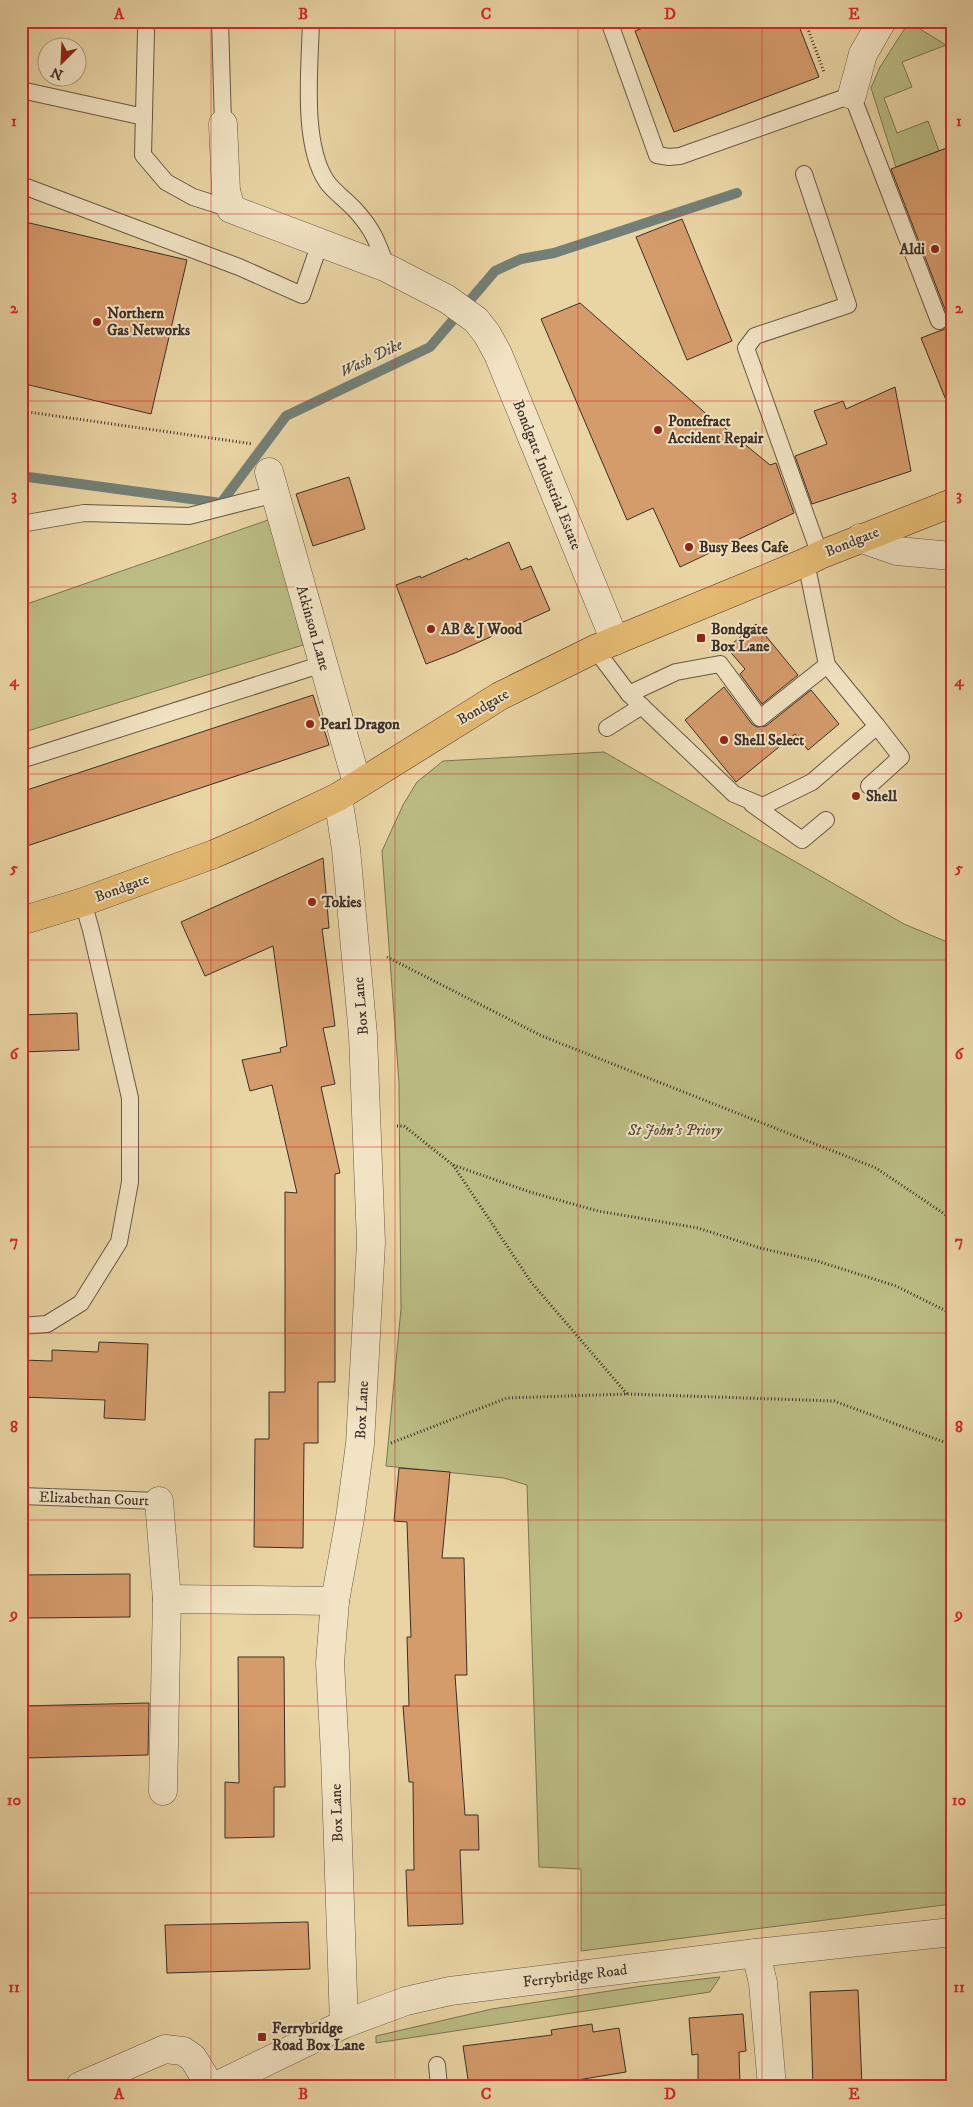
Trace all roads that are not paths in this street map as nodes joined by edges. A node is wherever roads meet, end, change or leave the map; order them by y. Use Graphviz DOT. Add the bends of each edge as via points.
graph roads {
  1 [pos="220,21"];
  2 [pos="311,21"];
  3 [pos="609,21"];
  4 [pos="877,23"];
  5 [pos="146,31"];
  6 [pos="854,88"];
  7 [pos="21,90"];
  8 [pos="144,117"];
  9 [pos="223,124"];
  10 [pos="804,174"];
  11 [pos="21,185"];
  12 [pos="231,210"];
  13 [pos="320,243"];
  14 [pos="387,268"];
  15 [pos="938,321"];
  16 [pos="272,483"];
  17 [pos="952,503"];
  18 [pos="21,524"];
  19 [pos="860,538"];
  20 [pos="952,556"];
  21 [pos="813,558"];
  22 [pos="605,645"];
  23 [pos="323,664"];
  24 [pos="827,665"];
  25 [pos="629,694"];
  26 [pos="642,706"];
  27 [pos="877,726"];
  28 [pos="607,728"];
  29 [pos="21,760"];
  30 [pos="868,786"];
  31 [pos="347,790"];
  32 [pos="745,799"];
  33 [pos="826,820"];
  34 [pos="83,902"];
  35 [pos="21,921"];
  36 [pos="21,1326"];
  37 [pos="21,1496"];
  38 [pos="159,1501"];
  39 [pos="167,1599"];
  40 [pos="335,1600"];
  41 [pos="163,1791"];
  42 [pos="952,1932"];
  43 [pos="756,1952"];
  44 [pos="344,2024"];
  45 [pos="437,2065"];
  46 [pos="80,2086"];
  47 [pos="210,2086"];
  48 [pos="216,2086"];
  49 [pos="439,2086"];
  50 [pos="772,2086"];
  1 -- 9 [label="lane"];
  2 -- 14 [label="lane" via="310,116 316,159 328,182 375,236"];
  3 -- 6 [label="lane" via="657,155 680,156"];
  4 -- 6 [label="street" via="863,54"];
  5 -- 8 [label="lane"];
  6 -- 15 [label="lane"];
  7 -- 8 [label="lane"];
  8 -- 12 [label="lane" via="142,155 166,182 193,197"];
  9 -- 12 [label="street" via="226,191"];
  10 -- 21 [label="lane" via="848,305 756,336 746,348"];
  11 -- 13 [label="lane" via="239,267 302,295"];
  12 -- 13 [label="street"];
  13 -- 14 [label="street"];
  14 -- 22 [label="street, Bondgate Industrial Estate" via="447,299 470,315 487,334 498,354"];
  16 -- 18 [label="lane" via="189,516 84,513"];
  16 -- 23 [label="street, Atkinson Lane"];
  17 -- 19 [label="highway, Bondgate"];
  19 -- 20 [label="street" via="898,550"];
  19 -- 21 [label="highway, Bondgate"];
  21 -- 22 [label="highway, Bondgate"];
  21 -- 24 [label="lane"];
  22 -- 25 [label="lane"];
  22 -- 31 [label="highway, Bondgate" via="500,696"];
  23 -- 29 [label="lane"];
  23 -- 31 [label="street, Atkinson Lane"];
  24 -- 25 [label="lane" via="760,718 720,664 676,672"];
  24 -- 27 [label="lane"];
  25 -- 26 [label="lane"];
  26 -- 28 [label="lane"];
  26 -- 32 [label="lane" via="734,794"];
  27 -- 30 [label="lane" via="901,757"];
  27 -- 32 [label="lane" via="812,782 764,806"];
  31 -- 34 [label="highway, Bondgate" via="214,854"];
  31 -- 40 [label="street, Box Lane" via="346,849 363,1034 371,1243 360,1444"];
  32 -- 33 [label="lane" via="802,840"];
  34 -- 35 [label="highway, Bondgate"];
  34 -- 36 [label="lane" via="130,1098 130,1182 119,1242 81,1303 46,1324"];
  37 -- 38 [label="lane, Elizabethan Court"];
  38 -- 39 [label="street, Elizabethan Court"];
  39 -- 40 [label="street"];
  39 -- 41 [label="street, Elizabethan Court"];
  40 -- 44 [label="street, Box Lane" via="330,1663"];
  42 -- 43 [label="street, Ferrybridge Road"];
  43 -- 44 [label="street, Ferrybridge Road" via="450,1991 406,2001"];
  43 -- 50 [label="street" via="763,1983"];
  44 -- 48 [label="street, Ferrybridge Road"];
  45 -- 49 [label="lane"];
  46 -- 47 [label="street" via="165,2049 183,2051 193,2058"];
}
